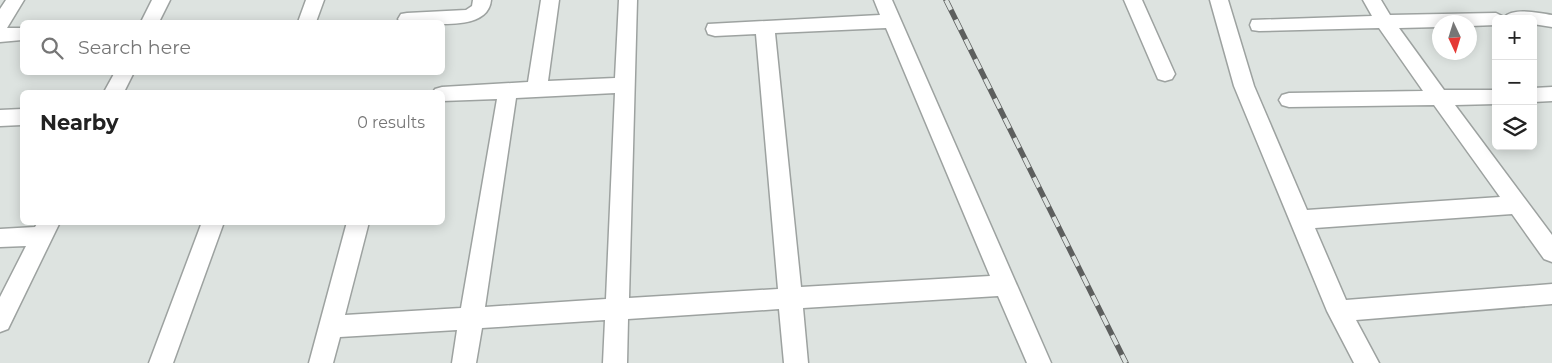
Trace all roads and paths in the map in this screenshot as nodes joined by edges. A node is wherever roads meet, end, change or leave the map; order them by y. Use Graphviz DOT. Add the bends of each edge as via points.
graph roads {
  1 [pos="15,0"];
  2 [pos="162,0"];
  3 [pos="315,0"];
  4 [pos="411,0"];
  5 [pos="482,0"];
  6 [pos="550,0"];
  7 [pos="628,0"];
  8 [pos="883,0"];
  9 [pos="1133,0"];
  10 [pos="1219,0"];
  11 [pos="1372,0"];
  12 [pos="1492,19"];
  13 [pos="1537,19"];
  14 [pos="151,20"];
  15 [pos="308,20"];
  16 [pos="406,20"];
  17 [pos="419,20"];
  18 [pos="892,21"];
  19 [pos="1552,21"];
  20 [pos="0,24"];
  21 [pos="1386,24"];
  22 [pos="1259,25"];
  23 [pos="765,27"];
  24 [pos="715,29"];
  25 [pos="20,34"];
  26 [pos="0,35"];
  27 [pos="1165,74"];
  28 [pos="123,75"];
  29 [pos="625,85"];
  30 [pos="537,88"];
  31 [pos="508,89"];
  32 [pos="115,90"];
  33 [pos="445,94"];
  34 [pos="1552,94"];
  35 [pos="1537,95"];
  36 [pos="1492,96"];
  37 [pos="1440,99"];
  38 [pos="1290,100"];
  39 [pos="20,117"];
  40 [pos="0,118"];
  41 [pos="1517,205"];
  42 [pos="1300,220"];
  43 [pos="212,225"];
  44 [pos="357,225"];
  45 [pos="45,229"];
  46 [pos="0,238"];
  47 [pos="1552,252"];
  48 [pos="1004,285"];
  49 [pos="1552,294"];
  50 [pos="790,300"];
  51 [pos="618,309"];
  52 [pos="1339,311"];
  53 [pos="470,320"];
  54 [pos="0,321"];
  55 [pos="331,327"];
  56 [pos="161,363"];
  57 [pos="321,363"];
  58 [pos="464,363"];
  59 [pos="615,363"];
  60 [pos="796,363"];
  61 [pos="1039,363"];
  62 [pos="1367,363"];
  1 -- 20 [label="street"];
  2 -- 14 [label="street"];
  3 -- 15 [label="street"];
  4 -- 16 [label="street"];
  5 -- 17 [label="street" via="480,9 470,16"];
  6 -- 30 [label="street"];
  7 -- 29 [label="street"];
  8 -- 18 [label="street"];
  9 -- 27 [label="street"];
  10 -- 42 [label="street" via="1244,86"];
  11 -- 21 [label="street"];
  12 -- 21 [label="street"];
  13 -- 19 [label="street"];
  18 -- 23 [label="street"];
  18 -- 48 [label="street"];
  21 -- 22 [label="street"];
  21 -- 37 [label="street"];
  23 -- 24 [label="street"];
  23 -- 50 [label="street"];
  25 -- 26 [label="street"];
  28 -- 32 [label="street"];
  29 -- 30 [label="street"];
  29 -- 51 [label="street"];
  30 -- 31 [label="street"];
  31 -- 33 [label="street"];
  31 -- 53 [label="street"];
  34 -- 35 [label="street"];
  36 -- 37 [label="street"];
  37 -- 38 [label="street"];
  37 -- 41 [label="street"];
  39 -- 40 [label="street"];
  41 -- 42 [label="street"];
  41 -- 47 [label="street"];
  42 -- 52 [label="street"];
  43 -- 56 [label="street"];
  44 -- 55 [label="street"];
  45 -- 46 [label="street"];
  45 -- 54 [label="street"];
  48 -- 50 [label="street"];
  48 -- 61 [label="street"];
  49 -- 52 [label="street"];
  50 -- 51 [label="street"];
  50 -- 60 [label="street"];
  51 -- 53 [label="street"];
  51 -- 59 [label="street"];
  52 -- 62 [label="street"];
  53 -- 55 [label="street"];
  53 -- 58 [label="street"];
  55 -- 57 [label="street"];
}
